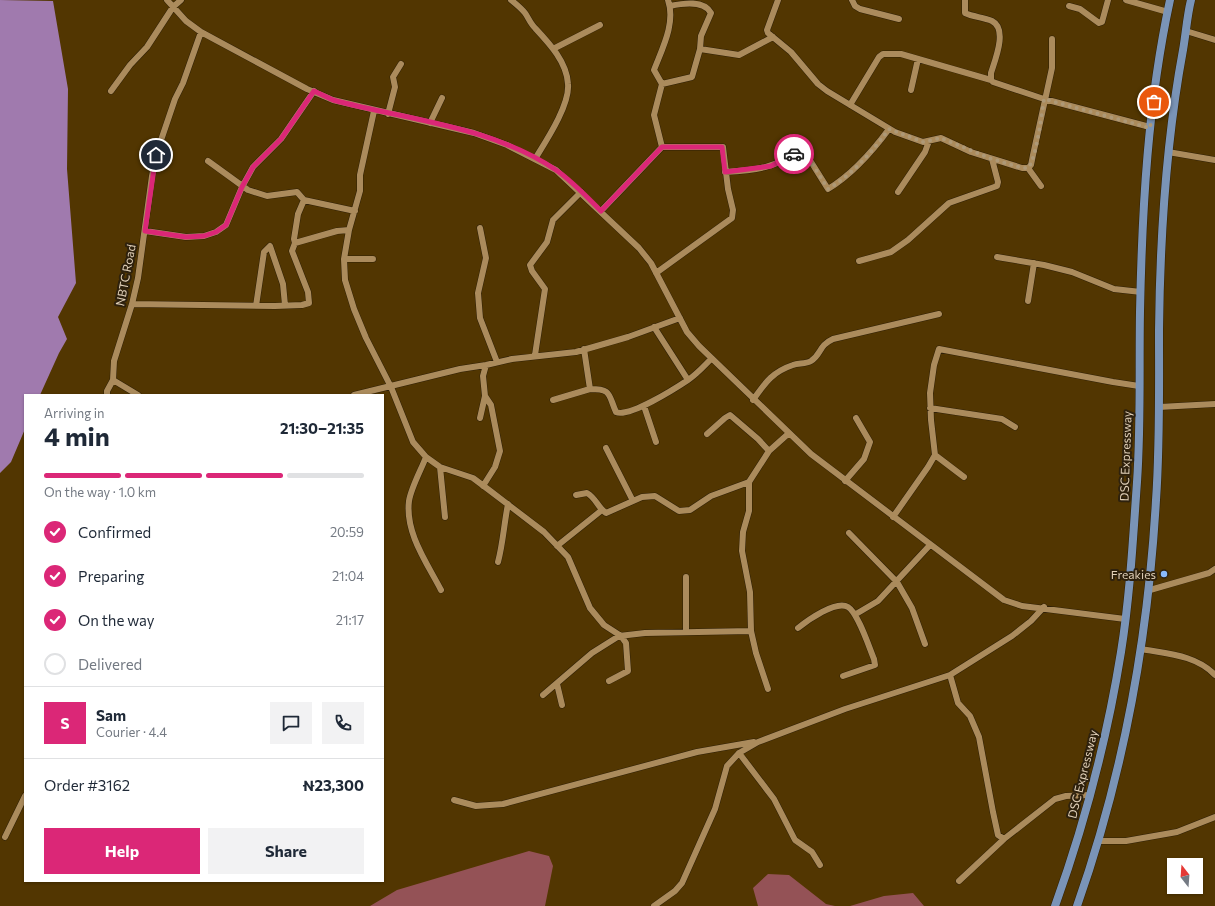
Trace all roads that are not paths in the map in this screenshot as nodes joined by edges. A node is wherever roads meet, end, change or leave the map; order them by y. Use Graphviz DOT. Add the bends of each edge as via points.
graph roads {
  1 [pos="167,0"];
  2 [pos="180,0"];
  3 [pos="511,0"];
  4 [pos="778,0"];
  5 [pos="852,0"];
  6 [pos="965,0"];
  7 [pos="1108,0"];
  8 [pos="1126,0"];
  9 [pos="1170,0"];
  10 [pos="1191,0"];
  11 [pos="669,3"];
  12 [pos="1069,6"];
  13 [pos="173,7"];
  14 [pos="1168,12"];
  15 [pos="899,19"];
  16 [pos="600,25"];
  17 [pos="1186,31"];
  18 [pos="201,32"];
  19 [pos="773,36"];
  20 [pos="1052,39"];
  21 [pos="1215,40"];
  22 [pos="553,49"];
  23 [pos="700,49"];
  24 [pos="918,59"];
  25 [pos="401,64"];
  26 [pos="991,80"];
  27 [pos="662,84"];
  28 [pos="911,90"];
  29 [pos="111,91"];
  30 [pos="314,91"];
  31 [pos="442,98"];
  32 [pos="1044,99"];
  33 [pos="850,105"];
  34 [pos="374,111"];
  35 [pos="388,114"];
  36 [pos="430,123"];
  37 [pos="1150,128"];
  38 [pos="889,129"];
  39 [pos="929,141"];
  40 [pos="662,147"];
  41 [pos="1168,152"];
  42 [pos="535,159"];
  43 [pos="992,159"];
  44 [pos="1215,160"];
  45 [pos="208,161"];
  46 [pos="1028,168"];
  47 [pos="725,172"];
  48 [pos="1041,186"];
  49 [pos="242,187"];
  50 [pos="581,192"];
  51 [pos="898,192"];
  52 [pos="304,200"];
  53 [pos="355,211"];
  54 [pos="601,211"];
  55 [pos="480,228"];
  56 [pos="349,230"];
  57 [pos="145,231"];
  58 [pos="296,243"];
  59 [pos="997,257"];
  60 [pos="344,259"];
  61 [pos="373,259"];
  62 [pos="859,261"];
  63 [pos="1034,263"];
  64 [pos="656,273"];
  65 [pos="1141,292"];
  66 [pos="1028,301"];
  67 [pos="132,304"];
  68 [pos="285,305"];
  69 [pos="256,306"];
  70 [pos="939,314"];
  71 [pos="680,318"];
  72 [pos="654,327"];
  73 [pos="584,349"];
  74 [pos="535,355"];
  75 [pos="711,359"];
  76 [pos="497,362"];
  77 [pos="486,365"];
  78 [pos="113,380"];
  79 [pos="688,380"];
  80 [pos="1139,386"];
  81 [pos="391,387"];
  82 [pos="590,389"];
  83 [pos="107,394"];
  84 [pos="136,394"];
  85 [pos="359,394"];
  86 [pos="485,396"];
  87 [pos="553,400"];
  88 [pos="753,400"];
  89 [pos="1215,404"];
  90 [pos="644,406"];
  91 [pos="1159,407"];
  92 [pos="930,408"];
  93 [pos="480,418"];
  94 [pos="856,418"];
  95 [pos="1014,427"];
  96 [pos="707,434"];
  97 [pos="788,434"];
  98 [pos="656,442"];
  99 [pos="606,448"];
  100 [pos="769,451"];
  101 [pos="934,455"];
  102 [pos="426,457"];
  103 [pos="440,468"];
  104 [pos="964,477"];
  105 [pos="845,481"];
  106 [pos="749,482"];
  107 [pos="484,486"];
  108 [pos="576,495"];
  109 [pos="633,501"];
  110 [pos="508,504"];
  111 [pos="602,510"];
  112 [pos="445,516"];
  113 [pos="893,517"];
  114 [pos="848,533"];
  115 [pos="930,545"];
  116 [pos="557,546"];
  117 [pos="498,562"];
  118 [pos="1215,570"];
  119 [pos="686,577"];
  120 [pos="897,582"];
  121 [pos="440,590"];
  122 [pos="1150,590"];
  123 [pos="1044,607"];
  124 [pos="856,614"];
  125 [pos="1125,619"];
  126 [pos="798,628"];
  127 [pos="751,631"];
  128 [pos="686,632"];
  129 [pos="619,636"];
  130 [pos="925,644"];
  131 [pos="1141,649"];
  132 [pos="950,675"];
  133 [pos="1215,675"];
  134 [pos="843,676"];
  135 [pos="609,681"];
  136 [pos="557,684"];
  137 [pos="768,688"];
  138 [pos="543,695"];
  139 [pos="562,705"];
  140 [pos="758,742"];
  141 [pos="740,753"];
  142 [pos="1090,794"];
  143 [pos="24,798"];
  144 [pos="454,800"];
  145 [pos="1215,817"];
  146 [pos="5,837"];
  147 [pos="1004,839"];
  148 [pos="1099,841"];
  149 [pos="820,865"];
  150 [pos="959,881"];
  151 [pos="654,906"];
  152 [pos="1055,906"];
  153 [pos="1077,906"];
  1 -- 13 [label="street"];
  2 -- 13 [label="street"];
  3 -- 22 [label="street" via="524,12"];
  4 -- 19 [label="street" via="767,30"];
  5 -- 15 [label="street" via="855,6"];
  6 -- 26 [label="street" via="965,13 994,22 999,27 1001,34"];
  7 -- 12 [label="street" via="1102,22 1080,9"];
  8 -- 14 [label="street"];
  9 -- 14 [label="main road, DSC Expressway"];
  10 -- 17 [label="main road"];
  11 -- 23 [label="street" via="692,1 710,11 710,18 700,36"];
  11 -- 27 [label="street" via="668,36 654,70"];
  13 -- 18 [label="street"];
  13 -- 29 [label="street" via="147,47"];
  14 -- 37 [label="main road, DSC Expressway"];
  16 -- 22 [label="street"];
  17 -- 21 [label="street"];
  17 -- 41 [label="main road"];
  18 -- 30 [label="street"];
  18 -- 57 [label="street, NBTC Road" via="156,155"];
  19 -- 23 [label="street" via="739,55"];
  19 -- 33 [label="street" via="796,57 818,84"];
  20 -- 32 [label="street" via="1052,68"];
  22 -- 42 [label="street" via="569,85 554,129"];
  23 -- 27 [label="street" via="692,77"];
  24 -- 26 [label="street"];
  24 -- 28 [label="street"];
  24 -- 33 [label="street" via="901,54 883,54"];
  25 -- 35 [label="street" via="393,77 395,87"];
  26 -- 32 [label="street"];
  27 -- 40 [label="street" via="654,114"];
  30 -- 34 [label="street" via="333,100"];
  30 -- 49 [label="street" via="281,139 253,167"];
  31 -- 36 [label="street"];
  32 -- 37 [label="street"];
  32 -- 46 [label="street" via="1032,160"];
  33 -- 38 [label="street"];
  34 -- 35 [label="street"];
  34 -- 53 [label="street"];
  35 -- 36 [label="street"];
  36 -- 42 [label="street" via="493,140"];
  37 -- 65 [label="main road, DSC Expressway"];
  38 -- 39 [label="street" via="923,142"];
  38 -- 47 [label="street" via="875,148 842,181 828,189 803,149 771,166"];
  39 -- 43 [label="street" via="941,138"];
  39 -- 51 [label="street" via="926,152"];
  40 -- 47 [label="street" via="722,147"];
  40 -- 54 [label="street"];
  41 -- 44 [label="street"];
  41 -- 91 [label="main road" via="1161,266"];
  42 -- 50 [label="street" via="556,170"];
  43 -- 46 [label="street"];
  43 -- 62 [label="street" via="997,186 950,203 891,252"];
  45 -- 49 [label="street"];
  46 -- 48 [label="street"];
  47 -- 64 [label="street" via="733,210 732,218"];
  49 -- 52 [label="street" via="267,196 297,192"];
  49 -- 57 [label="street" via="226,225 216,232 186,237"];
  50 -- 54 [label="street"];
  50 -- 74 [label="street" via="552,220 547,242 530,265 545,289"];
  52 -- 53 [label="street"];
  52 -- 58 [label="street" via="298,214 294,239"];
  53 -- 56 [label="street"];
  54 -- 64 [label="street" via="639,248"];
  55 -- 76 [label="street" via="486,258 478,293 480,318"];
  56 -- 58 [label="street"];
  56 -- 60 [label="street"];
  57 -- 67 [label="street, NBTC Road"];
  58 -- 68 [label="street" via="292,251 308,292 309,303"];
  59 -- 63 [label="street"];
  60 -- 61 [label="street"];
  60 -- 81 [label="street" via="345,280 354,309"];
  63 -- 65 [label="street" via="1072,272 1114,289"];
  63 -- 66 [label="street"];
  64 -- 71 [label="street"];
  65 -- 80 [label="main road, DSC Expressway"];
  67 -- 69 [label="street"];
  67 -- 78 [label="street, NBTC Road" via="114,361"];
  68 -- 69 [label="street"];
  68 -- 69 [label="street" via="283,284 270,246 264,252"];
  70 -- 88 [label="street" via="833,339 823,344 815,358 809,362 784,368 773,374"];
  71 -- 72 [label="street"];
  71 -- 75 [label="street" via="687,332"];
  72 -- 73 [label="street"];
  72 -- 79 [label="street"];
  73 -- 74 [label="street"];
  73 -- 82 [label="street"];
  74 -- 76 [label="street"];
  75 -- 79 [label="street"];
  75 -- 88 [label="street"];
  76 -- 77 [label="street"];
  77 -- 81 [label="street"];
  77 -- 86 [label="street" via="483,376"];
  78 -- 83 [label="street, NBTC Road"];
  78 -- 84 [label="street"];
  79 -- 90 [label="street"];
  80 -- 92 [label="street" via="939,349 932,378"];
  80 -- 125 [label="main road, DSC Expressway" via="1137,482"];
  81 -- 85 [label="street"];
  81 -- 102 [label="street" via="413,442"];
  82 -- 87 [label="street"];
  82 -- 90 [label="street" via="607,391 616,412 619,413"];
  86 -- 93 [label="street"];
  86 -- 107 [label="street" via="491,405 500,451 495,467"];
  88 -- 97 [label="street"];
  89 -- 91 [label="street"];
  90 -- 98 [label="street"];
  91 -- 122 [label="main road" via="1157,500"];
  92 -- 95 [label="street" via="1002,419"];
  92 -- 101 [label="street"];
  94 -- 105 [label="street" via="870,442 864,459"];
  96 -- 100 [label="street" via="730,415"];
  97 -- 100 [label="street"];
  97 -- 105 [label="street"];
  99 -- 109 [label="street"];
  100 -- 106 [label="street"];
  101 -- 104 [label="street"];
  101 -- 113 [label="street" via="928,468"];
  102 -- 103 [label="street"];
  102 -- 121 [label="street" via="409,500 411,526 415,541"];
  103 -- 107 [label="street" via="473,478"];
  103 -- 112 [label="street"];
  105 -- 113 [label="street"];
  106 -- 109 [label="street" via="711,496 685,512 679,512 655,496"];
  106 -- 127 [label="street" via="749,511 741,540 750,592"];
  107 -- 110 [label="street"];
  108 -- 111 [label="street" via="592,495"];
  109 -- 111 [label="street" via="606,513"];
  110 -- 116 [label="street" via="544,532"];
  110 -- 117 [label="street"];
  111 -- 116 [label="street"];
  113 -- 115 [label="street"];
  114 -- 120 [label="street"];
  115 -- 120 [label="street"];
  115 -- 123 [label="street" via="1004,600 1022,606"];
  116 -- 129 [label="street" via="568,557 590,608"];
  118 -- 122 [label="street"];
  119 -- 128 [label="street"];
  120 -- 124 [label="street" via="878,601"];
  120 -- 130 [label="street" via="912,608"];
  122 -- 131 [label="main road"];
  123 -- 125 [label="street"];
  123 -- 132 [label="street" via="1012,636"];
  124 -- 126 [label="street" via="842,605 815,615"];
  124 -- 134 [label="street" via="875,665"];
  125 -- 142 [label="main road, DSC Expressway" via="1108,716"];
  127 -- 128 [label="street"];
  127 -- 137 [label="street"];
  128 -- 129 [label="street" via="645,632"];
  129 -- 135 [label="street" via="626,643 628,671"];
  129 -- 136 [label="street" via="592,653"];
  131 -- 133 [label="street" via="1188,658 1207,666"];
  131 -- 148 [label="main road" via="1127,734"];
  132 -- 140 [label="street" via="844,709"];
  132 -- 147 [label="street" via="958,703 970,716 979,737 998,835"];
  136 -- 138 [label="street"];
  136 -- 139 [label="street"];
  140 -- 141 [label="street"];
  140 -- 144 [label="street" via="697,752 503,804 476,806"];
  141 -- 149 [label="street" via="774,799 795,840 812,852"];
  141 -- 151 [label="street" via="727,766 715,809 682,883"];
  142 -- 147 [label="street" via="1056,799"];
  142 -- 152 [label="main road, DSC Expressway" via="1081,830"];
  143 -- 146 [label="street"];
  145 -- 148 [label="street" via="1177,832 1126,841"];
  147 -- 150 [label="street"];
  148 -- 153 [label="main road"];
}
